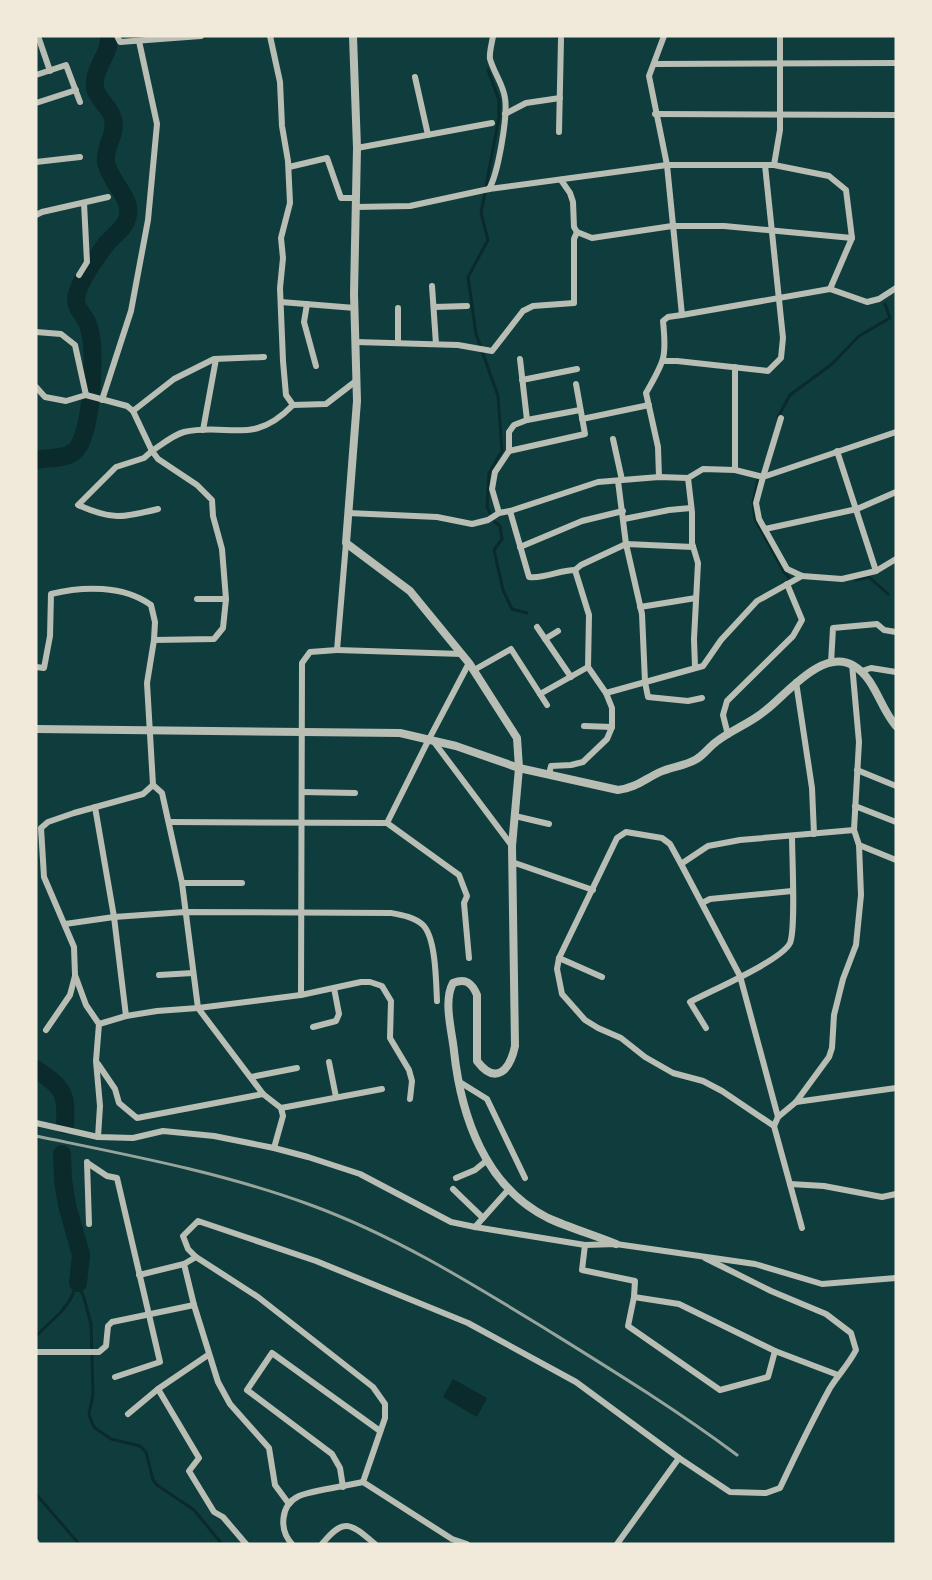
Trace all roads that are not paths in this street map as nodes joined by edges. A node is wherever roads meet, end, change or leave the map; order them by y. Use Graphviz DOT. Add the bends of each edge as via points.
graph roads {
  1 [pos="38,36"];
  2 [pos="117,36"];
  3 [pos="201,36"];
  4 [pos="270,36"];
  5 [pos="353,36"];
  6 [pos="493,36"];
  7 [pos="664,36"];
  8 [pos="780,36"];
  9 [pos="561,39"];
  10 [pos="139,41"];
  11 [pos="896,63"];
  12 [pos="655,64"];
  13 [pos="780,64"];
  14 [pos="50,70"];
  15 [pos="36,75"];
  16 [pos="415,77"];
  17 [pos="76,90"];
  18 [pos="560,98"];
  19 [pos="80,102"];
  20 [pos="36,104"];
  21 [pos="780,113"];
  22 [pos="505,114"];
  23 [pos="655,114"];
  24 [pos="896,115"];
  25 [pos="492,123"];
  26 [pos="559,132"];
  27 [pos="428,135"];
  28 [pos="357,148"];
  29 [pos="80,157"];
  30 [pos="36,162"];
  31 [pos="667,165"];
  32 [pos="765,165"];
  33 [pos="774,165"];
  34 [pos="289,167"];
  35 [pos="561,180"];
  36 [pos="489,189"];
  37 [pos="108,197"];
  38 [pos="356,202"];
  39 [pos="84,203"];
  40 [pos="36,215"];
  41 [pos="672,226"];
  42 [pos="770,230"];
  43 [pos="577,232"];
  44 [pos="852,238"];
  45 [pos="79,275"];
  46 [pos="432,286"];
  47 [pos="896,288"];
  48 [pos="830,289"];
  49 [pos="778,296"];
  50 [pos="281,302"];
  51 [pos="307,304"];
  52 [pos="467,306"];
  53 [pos="434,307"];
  54 [pos="355,308"];
  55 [pos="398,308"];
  56 [pos="682,315"];
  57 [pos="36,332"];
  58 [pos="356,342"];
  59 [pos="398,343"];
  60 [pos="436,344"];
  61 [pos="264,357"];
  62 [pos="216,359"];
  63 [pos="520,359"];
  64 [pos="664,361"];
  65 [pos="316,366"];
  66 [pos="735,367"];
  67 [pos="577,369"];
  68 [pos="522,380"];
  69 [pos="356,381"];
  70 [pos="576,384"];
  71 [pos="36,387"];
  72 [pos="87,395"];
  73 [pos="100,399"];
  74 [pos="293,405"];
  75 [pos="649,405"];
  76 [pos="580,410"];
  77 [pos="133,411"];
  78 [pos="781,418"];
  79 [pos="582,419"];
  80 [pos="527,420"];
  81 [pos="203,430"];
  82 [pos="896,432"];
  83 [pos="613,439"];
  84 [pos="152,451"];
  85 [pos="509,451"];
  86 [pos="837,451"];
  87 [pos="735,470"];
  88 [pos="659,477"];
  89 [pos="763,477"];
  90 [pos="688,478"];
  91 [pos="620,481"];
  92 [pos="896,492"];
  93 [pos="691,508"];
  94 [pos="158,509"];
  95 [pos="856,509"];
  96 [pos="510,511"];
  97 [pos="348,513"];
  98 [pos="499,513"];
  99 [pos="624,515"];
  100 [pos="765,529"];
  101 [pos="346,543"];
  102 [pos="626,544"];
  103 [pos="520,547"];
  104 [pos="693,547"];
  105 [pos="896,559"];
  106 [pos="575,570"];
  107 [pos="876,571"];
  108 [pos="802,576"];
  109 [pos="787,584"];
  110 [pos="696,598"];
  111 [pos="197,599"];
  112 [pos="226,599"];
  113 [pos="640,607"];
  114 [pos="537,627"];
  115 [pos="558,631"];
  116 [pos="896,632"];
  117 [pos="545,639"];
  118 [pos="154,640"];
  119 [pos="337,650"];
  120 [pos="462,654"];
  121 [pos="831,663"];
  122 [pos="852,664"];
  123 [pos="472,667"];
  124 [pos="588,667"];
  125 [pos="695,667"];
  126 [pos="36,668"];
  127 [pos="862,671"];
  128 [pos="896,672"];
  129 [pos="571,677"];
  130 [pos="645,682"];
  131 [pos="795,682"];
  132 [pos="606,693"];
  133 [pos="540,694"];
  134 [pos="702,698"];
  135 [pos="547,705"];
  136 [pos="584,726"];
  137 [pos="896,726"];
  138 [pos="612,728"];
  139 [pos="36,729"];
  140 [pos="149,730"];
  141 [pos="302,731"];
  142 [pos="728,735"];
  143 [pos="431,741"];
  144 [pos="519,768"];
  145 [pos="857,770"];
  146 [pos="549,774"];
  147 [pos="153,785"];
  148 [pos="896,786"];
  149 [pos="302,792"];
  150 [pos="355,793"];
  151 [pos="855,806"];
  152 [pos="95,807"];
  153 [pos="515,816"];
  154 [pos="170,822"];
  155 [pos="896,822"];
  156 [pos="302,823"];
  157 [pos="387,823"];
  158 [pos="549,824"];
  159 [pos="854,830"];
  160 [pos="39,833"];
  161 [pos="814,834"];
  162 [pos="792,836"];
  163 [pos="859,845"];
  164 [pos="512,846"];
  165 [pos="896,860"];
  166 [pos="512,862"];
  167 [pos="681,864"];
  168 [pos="182,883"];
  169 [pos="242,883"];
  170 [pos="593,890"];
  171 [pos="792,891"];
  172 [pos="702,903"];
  173 [pos="185,912"];
  174 [pos="301,912"];
  175 [pos="114,917"];
  176 [pos="65,924"];
  177 [pos="469,958"];
  178 [pos="559,958"];
  179 [pos="193,973"];
  180 [pos="75,975"];
  181 [pos="159,975"];
  182 [pos="741,976"];
  183 [pos="602,977"];
  184 [pos="334,988"];
  185 [pos="301,995"];
  186 [pos="437,1001"];
  187 [pos="198,1008"];
  188 [pos="126,1016"];
  189 [pos="99,1024"];
  190 [pos="313,1027"];
  191 [pos="706,1028"];
  192 [pos="46,1030"];
  193 [pos="96,1061"];
  194 [pos="329,1062"];
  195 [pos="297,1068"];
  196 [pos="251,1077"];
  197 [pos="457,1080"];
  198 [pos="896,1088"];
  199 [pos="382,1089"];
  200 [pos="263,1094"];
  201 [pos="336,1097"];
  202 [pos="410,1099"];
  203 [pos="796,1102"];
  204 [pos="281,1108"];
  205 [pos="778,1117"];
  206 [pos="36,1123"];
  207 [pos="774,1126"];
  208 [pos="98,1137"];
  209 [pos="274,1148"];
  210 [pos="486,1161"];
  211 [pos="456,1178"];
  212 [pos="525,1178"];
  213 [pos="790,1184"];
  214 [pos="453,1189"];
  215 [pos="508,1190"];
  216 [pos="896,1194"];
  217 [pos="483,1218"];
  218 [pos="88,1224"];
  219 [pos="475,1227"];
  220 [pos="802,1228"];
  221 [pos="616,1244"];
  222 [pos="585,1245"];
  223 [pos="196,1257"];
  224 [pos="705,1258"];
  225 [pos="184,1264"];
  226 [pos="139,1275"];
  227 [pos="896,1278"];
  228 [pos="634,1297"];
  229 [pos="194,1305"];
  230 [pos="150,1314"];
  231 [pos="775,1351"];
  232 [pos="36,1352"];
  233 [pos="208,1355"];
  234 [pos="838,1376"];
  235 [pos="114,1377"];
  236 [pos="158,1389"];
  237 [pos="128,1414"];
  238 [pos="380,1431"];
  239 [pos="679,1458"];
  240 [pos="363,1482"];
  241 [pos="344,1487"];
  242 [pos="289,1503"];
  243 [pos="246,1544"];
  244 [pos="292,1544"];
  245 [pos="322,1544"];
  246 [pos="375,1544"];
  247 [pos="467,1544"];
  248 [pos="617,1544"];
  1 -- 14 [label="street"];
  2 -- 10 [label="street" via="120,42"];
  3 -- 10 [label="street"];
  4 -- 34 [label="street" via="280,82"];
  5 -- 28 [label="street"];
  6 -- 22 [label="street" via="490,58 502,84"];
  7 -- 12 [label="street"];
  8 -- 13 [label="street"];
  9 -- 18 [label="street"];
  10 -- 73 [label="street" via="157,124 148,220 131,312"];
  11 -- 13 [label="street"];
  12 -- 13 [label="street"];
  12 -- 23 [label="street" via="649,76"];
  13 -- 21 [label="street"];
  14 -- 15 [label="street"];
  14 -- 17 [label="street" via="66,66"];
  16 -- 27 [label="street"];
  17 -- 19 [label="street"];
  17 -- 20 [label="street"];
  18 -- 22 [label="street" via="526,103"];
  18 -- 26 [label="street"];
  21 -- 23 [label="street"];
  21 -- 24 [label="street"];
  21 -- 33 [label="street"];
  22 -- 36 [label="street" via="496,172"];
  23 -- 31 [label="street"];
  25 -- 27 [label="street"];
  27 -- 28 [label="street"];
  28 -- 38 [label="street"];
  29 -- 30 [label="street"];
  31 -- 32 [label="street"];
  31 -- 35 [label="street"];
  31 -- 41 [label="street"];
  32 -- 33 [label="street"];
  32 -- 42 [label="street"];
  33 -- 44 [label="street" via="829,176 846,190"];
  34 -- 38 [label="street" via="327,158 341,198"];
  34 -- 50 [label="street" via="290,203 280,238"];
  35 -- 36 [label="street"];
  35 -- 43 [label="street" via="573,202"];
  36 -- 38 [label="street" via="410,206"];
  37 -- 39 [label="street"];
  38 -- 54 [label="street"];
  39 -- 40 [label="street"];
  39 -- 45 [label="street" via="87,262"];
  41 -- 42 [label="street"];
  41 -- 43 [label="street" via="592,238"];
  41 -- 56 [label="street"];
  42 -- 44 [label="street"];
  42 -- 49 [label="street"];
  43 -- 60 [label="street" via="574,303 533,306 523,311 492,351"];
  44 -- 48 [label="street"];
  46 -- 53 [label="street"];
  47 -- 48 [label="street" via="867,302"];
  48 -- 49 [label="street"];
  49 -- 56 [label="street"];
  49 -- 66 [label="street" via="781,358 768,371"];
  50 -- 51 [label="street"];
  50 -- 74 [label="street" via="286,394"];
  51 -- 54 [label="street"];
  51 -- 65 [label="street" via="304,322"];
  52 -- 53 [label="street"];
  53 -- 60 [label="street"];
  54 -- 58 [label="street"];
  55 -- 59 [label="street"];
  56 -- 64 [label="street" via="663,321"];
  57 -- 72 [label="street" via="61,334 75,345"];
  58 -- 59 [label="street"];
  58 -- 69 [label="street"];
  59 -- 60 [label="street"];
  61 -- 62 [label="street"];
  62 -- 77 [label="street" via="174,379"];
  62 -- 81 [label="street"];
  63 -- 68 [label="street"];
  64 -- 66 [label="street"];
  64 -- 75 [label="street" via="646,393"];
  66 -- 87 [label="street"];
  67 -- 68 [label="street"];
  68 -- 80 [label="street"];
  69 -- 74 [label="street" via="326,404"];
  69 -- 97 [label="street"];
  70 -- 76 [label="street"];
  71 -- 72 [label="street" via="45,397 66,401"];
  72 -- 73 [label="street"];
  73 -- 77 [label="street"];
  74 -- 81 [label="street" via="281,417 257,429"];
  75 -- 79 [label="street"];
  75 -- 88 [label="street" via="658,447"];
  76 -- 79 [label="street"];
  76 -- 80 [label="street"];
  77 -- 84 [label="street"];
  78 -- 89 [label="street"];
  79 -- 85 [label="street" via="585,434"];
  80 -- 85 [label="street" via="514,425 509,432"];
  81 -- 84 [label="street" via="181,433"];
  82 -- 86 [label="street"];
  83 -- 91 [label="street"];
  84 -- 94 [label="street" via="144,458 116,467 78,505 100,515 126,517"];
  84 -- 112 [label="street" via="212,500 222,549"];
  85 -- 98 [label="street" via="495,472 492,489"];
  86 -- 89 [label="street"];
  86 -- 95 [label="street"];
  87 -- 89 [label="street"];
  87 -- 90 [label="street" via="704,469"];
  88 -- 90 [label="street"];
  88 -- 91 [label="street"];
  89 -- 100 [label="street" via="756,503"];
  90 -- 93 [label="street"];
  91 -- 96 [label="street" via="598,482"];
  91 -- 99 [label="street"];
  92 -- 95 [label="street"];
  93 -- 99 [label="street"];
  93 -- 104 [label="street"];
  95 -- 100 [label="street"];
  95 -- 107 [label="street"];
  96 -- 98 [label="street"];
  96 -- 103 [label="street"];
  97 -- 98 [label="street" via="437,517 472,524"];
  97 -- 101 [label="street"];
  99 -- 102 [label="street"];
  99 -- 103 [label="street" via="582,521"];
  100 -- 108 [label="street" via="787,569"];
  101 -- 119 [label="street"];
  101 -- 120 [label="street" via="410,591"];
  102 -- 104 [label="street"];
  102 -- 106 [label="street"];
  102 -- 113 [label="street"];
  103 -- 106 [label="street" via="529,578"];
  104 -- 110 [label="street" via="698,563"];
  105 -- 107 [label="street"];
  106 -- 124 [label="street" via="589,615"];
  107 -- 108 [label="street" via="842,579"];
  108 -- 109 [label="street"];
  109 -- 125 [label="street" via="757,600 703,666"];
  109 -- 142 [label="street" via="802,620 792,636 727,701 723,715"];
  110 -- 113 [label="street"];
  110 -- 125 [label="street"];
  111 -- 112 [label="street"];
  112 -- 118 [label="street" via="223,628 213,639"];
  113 -- 130 [label="street"];
  114 -- 117 [label="street"];
  115 -- 117 [label="street"];
  116 -- 121 [label="street" via="877,624 833,628"];
  117 -- 129 [label="street"];
  118 -- 126 [label="street" via="151,605 139,596 108,588 57,592 51,594 44,668"];
  118 -- 140 [label="street" via="147,683"];
  119 -- 120 [label="street"];
  119 -- 141 [label="street" via="310,652 302,663"];
  120 -- 123 [label="street"];
  121 -- 122 [label="street"];
  121 -- 131 [label="street"];
  122 -- 127 [label="street"];
  122 -- 145 [label="street"];
  123 -- 133 [label="street" via="511,649"];
  123 -- 143 [label="street"];
  123 -- 144 [label="street" via="517,738"];
  124 -- 129 [label="street"];
  124 -- 132 [label="street"];
  125 -- 130 [label="street"];
  127 -- 128 [label="street" via="871,668"];
  127 -- 137 [label="street"];
  129 -- 133 [label="street"];
  130 -- 132 [label="street"];
  130 -- 134 [label="street" via="648,697 688,701"];
  131 -- 142 [label="street" via="766,711"];
  131 -- 161 [label="street" via="812,788"];
  132 -- 138 [label="street" via="612,708"];
  133 -- 135 [label="street"];
  136 -- 138 [label="street"];
  138 -- 146 [label="street" via="607,739 583,762 551,766"];
  139 -- 140 [label="street"];
  140 -- 141 [label="street"];
  140 -- 147 [label="street"];
  141 -- 143 [label="street" via="400,733"];
  141 -- 149 [label="street"];
  142 -- 146 [label="street" via="695,760 660,772 631,789 618,790"];
  143 -- 144 [label="street"];
  143 -- 157 [label="street"];
  143 -- 164 [label="street"];
  144 -- 146 [label="street"];
  144 -- 153 [label="street"];
  145 -- 148 [label="street"];
  145 -- 151 [label="street"];
  147 -- 152 [label="street" via="143,794"];
  147 -- 154 [label="street" via="162,793"];
  149 -- 150 [label="street"];
  149 -- 156 [label="street"];
  151 -- 155 [label="street"];
  151 -- 159 [label="street"];
  152 -- 160 [label="street" via="48,822"];
  152 -- 175 [label="street"];
  153 -- 158 [label="street"];
  153 -- 164 [label="street"];
  154 -- 156 [label="street"];
  154 -- 168 [label="street"];
  156 -- 157 [label="street"];
  156 -- 174 [label="street"];
  157 -- 177 [label="street" via="459,875 467,896 464,903"];
  159 -- 161 [label="street"];
  159 -- 163 [label="street"];
  160 -- 176 [label="street" via="44,877"];
  161 -- 162 [label="street"];
  162 -- 167 [label="street" via="708,846"];
  162 -- 171 [label="street"];
  163 -- 165 [label="street"];
  163 -- 203 [label="street" via="861,895 856,945 834,1015 832,1048"];
  164 -- 166 [label="street"];
  166 -- 170 [label="street"];
  166 -- 197 [label="street" via="512,1059 501,1072 483,1069 477,1061 477,995 467,981 453,983 449,999"];
  167 -- 170 [label="street" via="662,838 626,832 617,838"];
  167 -- 172 [label="street"];
  168 -- 169 [label="street"];
  168 -- 173 [label="street"];
  170 -- 178 [label="street"];
  171 -- 172 [label="street"];
  171 -- 182 [label="street" via="789,945"];
  172 -- 182 [label="street"];
  173 -- 174 [label="street"];
  173 -- 175 [label="street"];
  173 -- 179 [label="street"];
  174 -- 185 [label="street"];
  174 -- 186 [label="street" via="391,913 410,917 430,934"];
  175 -- 176 [label="street"];
  175 -- 188 [label="street"];
  176 -- 180 [label="street" via="74,947"];
  178 -- 183 [label="street"];
  178 -- 207 [label="street" via="562,994 585,1020 673,1072 722,1090"];
  179 -- 181 [label="street"];
  179 -- 187 [label="street"];
  180 -- 189 [label="street" via="86,1005"];
  180 -- 192 [label="street" via="70,995"];
  182 -- 191 [label="street" via="690,1002"];
  182 -- 205 [label="street"];
  184 -- 185 [label="street"];
  184 -- 190 [label="street" via="339,1014 336,1021"];
  184 -- 202 [label="street" via="370,982 388,993 392,1015 390,1038 409,1070"];
  185 -- 187 [label="street"];
  187 -- 188 [label="street"];
  187 -- 196 [label="street"];
  188 -- 189 [label="street"];
  189 -- 193 [label="street"];
  193 -- 200 [label="street" via="115,1089 119,1103 137,1118"];
  193 -- 208 [label="street" via="100,1084"];
  194 -- 201 [label="street"];
  195 -- 196 [label="street"];
  196 -- 200 [label="street"];
  197 -- 210 [label="street" via="464,1110"];
  197 -- 212 [label="street" via="487,1099"];
  198 -- 203 [label="street"];
  199 -- 201 [label="street"];
  200 -- 204 [label="street"];
  201 -- 204 [label="street"];
  203 -- 205 [label="street"];
  204 -- 209 [label="street"];
  205 -- 207 [label="street"];
  206 -- 208 [label="street"];
  207 -- 213 [label="street"];
  208 -- 209 [label="street" via="133,1138 163,1131"];
  209 -- 219 [label="street" via="360,1174 451,1222"];
  210 -- 211 [label="street"];
  210 -- 215 [label="street"];
  213 -- 216 [label="street" via="882,1197"];
  213 -- 220 [label="street"];
  214 -- 217 [label="street"];
  215 -- 217 [label="street"];
  215 -- 221 [label="street" via="546,1217"];
  217 -- 219 [label="street"];
  218 -- 226 [label="street" via="88,1163 117,1178"];
  219 -- 222 [label="street"];
  221 -- 222 [label="street"];
  221 -- 224 [label="street"];
  222 -- 228 [label="street" via="582,1270 635,1281"];
  223 -- 225 [label="street"];
  223 -- 238 [label="street" via="258,1297 373,1387 385,1404"];
  223 -- 239 [label="street" via="183,1236 198,1221 316,1261 458,1318 576,1382"];
  224 -- 227 [label="street" via="755,1264 822,1284"];
  224 -- 234 [label="street" via="825,1314 851,1333 856,1350"];
  225 -- 226 [label="street"];
  225 -- 229 [label="street"];
  226 -- 230 [label="street"];
  228 -- 231 [label="street" via="679,1304"];
  228 -- 231 [label="street" via="628,1326 720,1389 768,1377"];
  229 -- 230 [label="street"];
  229 -- 233 [label="street"];
  230 -- 232 [label="street" via="112,1322 106,1346 99,1352"];
  230 -- 235 [label="street" via="160,1362"];
  231 -- 234 [label="street"];
  233 -- 236 [label="street"];
  233 -- 242 [label="street" via="230,1404 269,1448 275,1485"];
  234 -- 239 [label="street" via="780,1488 766,1493 730,1492"];
  236 -- 237 [label="street"];
  236 -- 243 [label="street" via="199,1458 189,1471 214,1512"];
  238 -- 240 [label="street"];
  238 -- 241 [label="street" via="272,1353 247,1390 332,1454"];
  239 -- 248 [label="street"];
  240 -- 241 [label="street"];
  240 -- 247 [label="street" via="452,1539"];
  241 -- 242 [label="street" via="299,1496"];
  242 -- 244 [label="street" via="283,1527"];
  245 -- 246 [label="street" via="337,1527 348,1525"];
}
